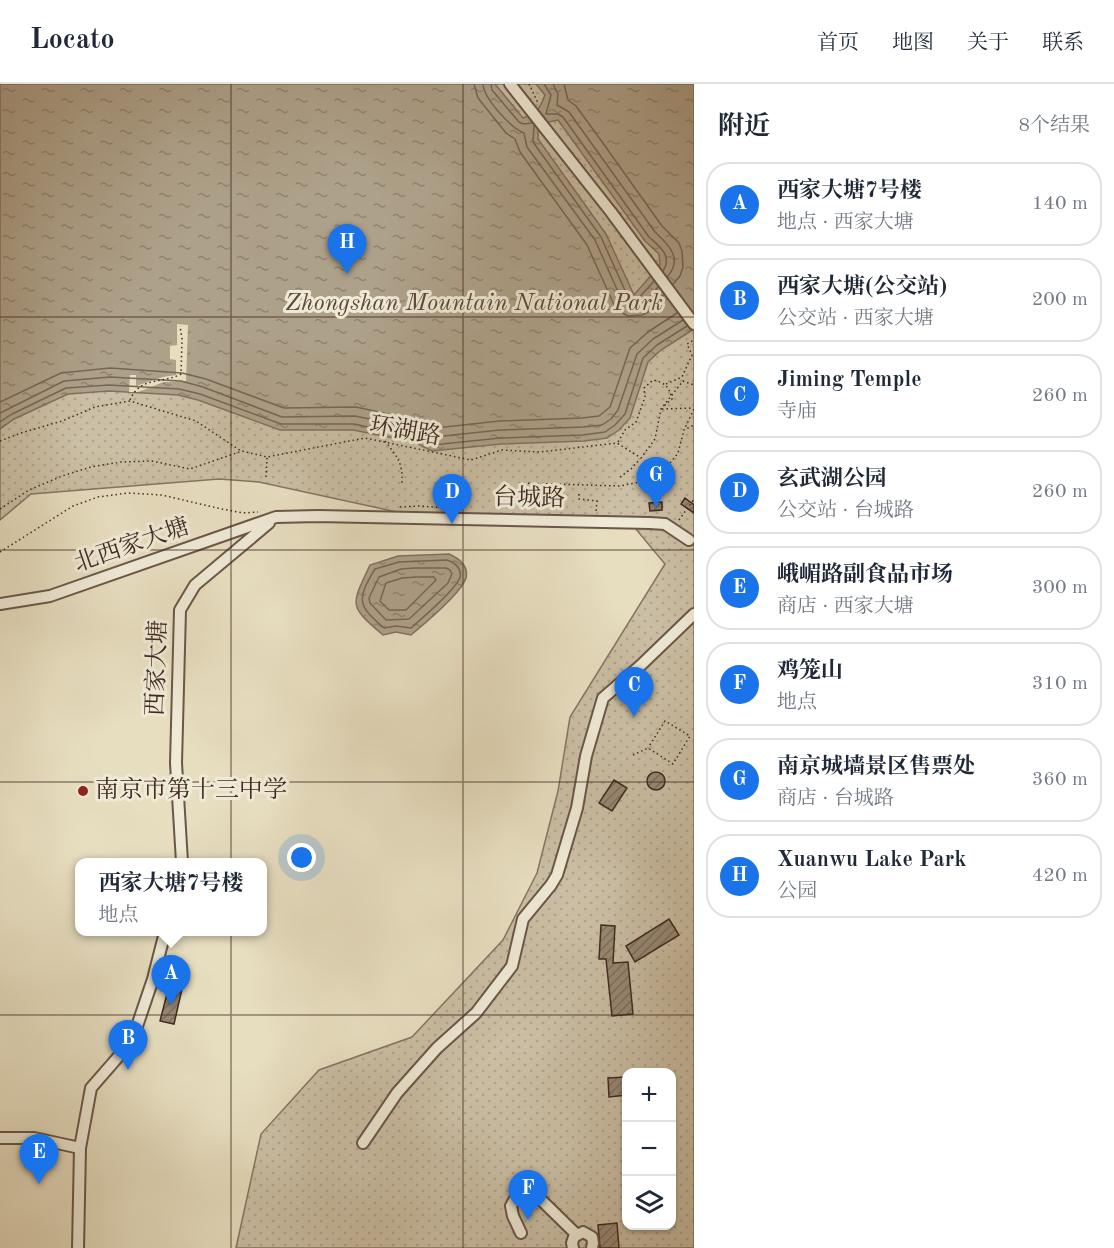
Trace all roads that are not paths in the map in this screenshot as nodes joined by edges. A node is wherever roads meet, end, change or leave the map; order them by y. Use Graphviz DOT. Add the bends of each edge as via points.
graph roads {
  1 [pos="510,84"];
  2 [pos="694,324"];
  3 [pos="276,517"];
  4 [pos="689,540"];
  5 [pos="0,604"];
  6 [pos="694,614"];
  7 [pos="182,858"];
  8 [pos="164,936"];
  9 [pos="0,1138"];
  10 [pos="363,1143"];
  11 [pos="80,1148"];
  12 [pos="521,1233"];
  13 [pos="576,1234"];
  14 [pos="78,1248"];
  15 [pos="573,1248"];
  16 [pos="592,1248"];
  1 -- 2 [label="street"];
  3 -- 4 [label="street, 台城路" via="630,522 675,525"];
  3 -- 5 [label="street, 北西家大塘" via="50,596"];
  3 -- 7 [label="street, 西家大塘" via="195,585 180,610 176,763"];
  6 -- 10 [label="street" via="603,698 557,875 523,919 513,966 476,1013 437,1048 397,1093"];
  8 -- 11 [label="street" via="132,1041 91,1088"];
  9 -- 11 [label="street" via="34,1137"];
  11 -- 14 [label="street"];
  12 -- 13 [label="street" via="511,1206 519,1194 532,1191"];
  13 -- 15 [label="street"];
  13 -- 16 [label="street" via="589,1234"];
}
